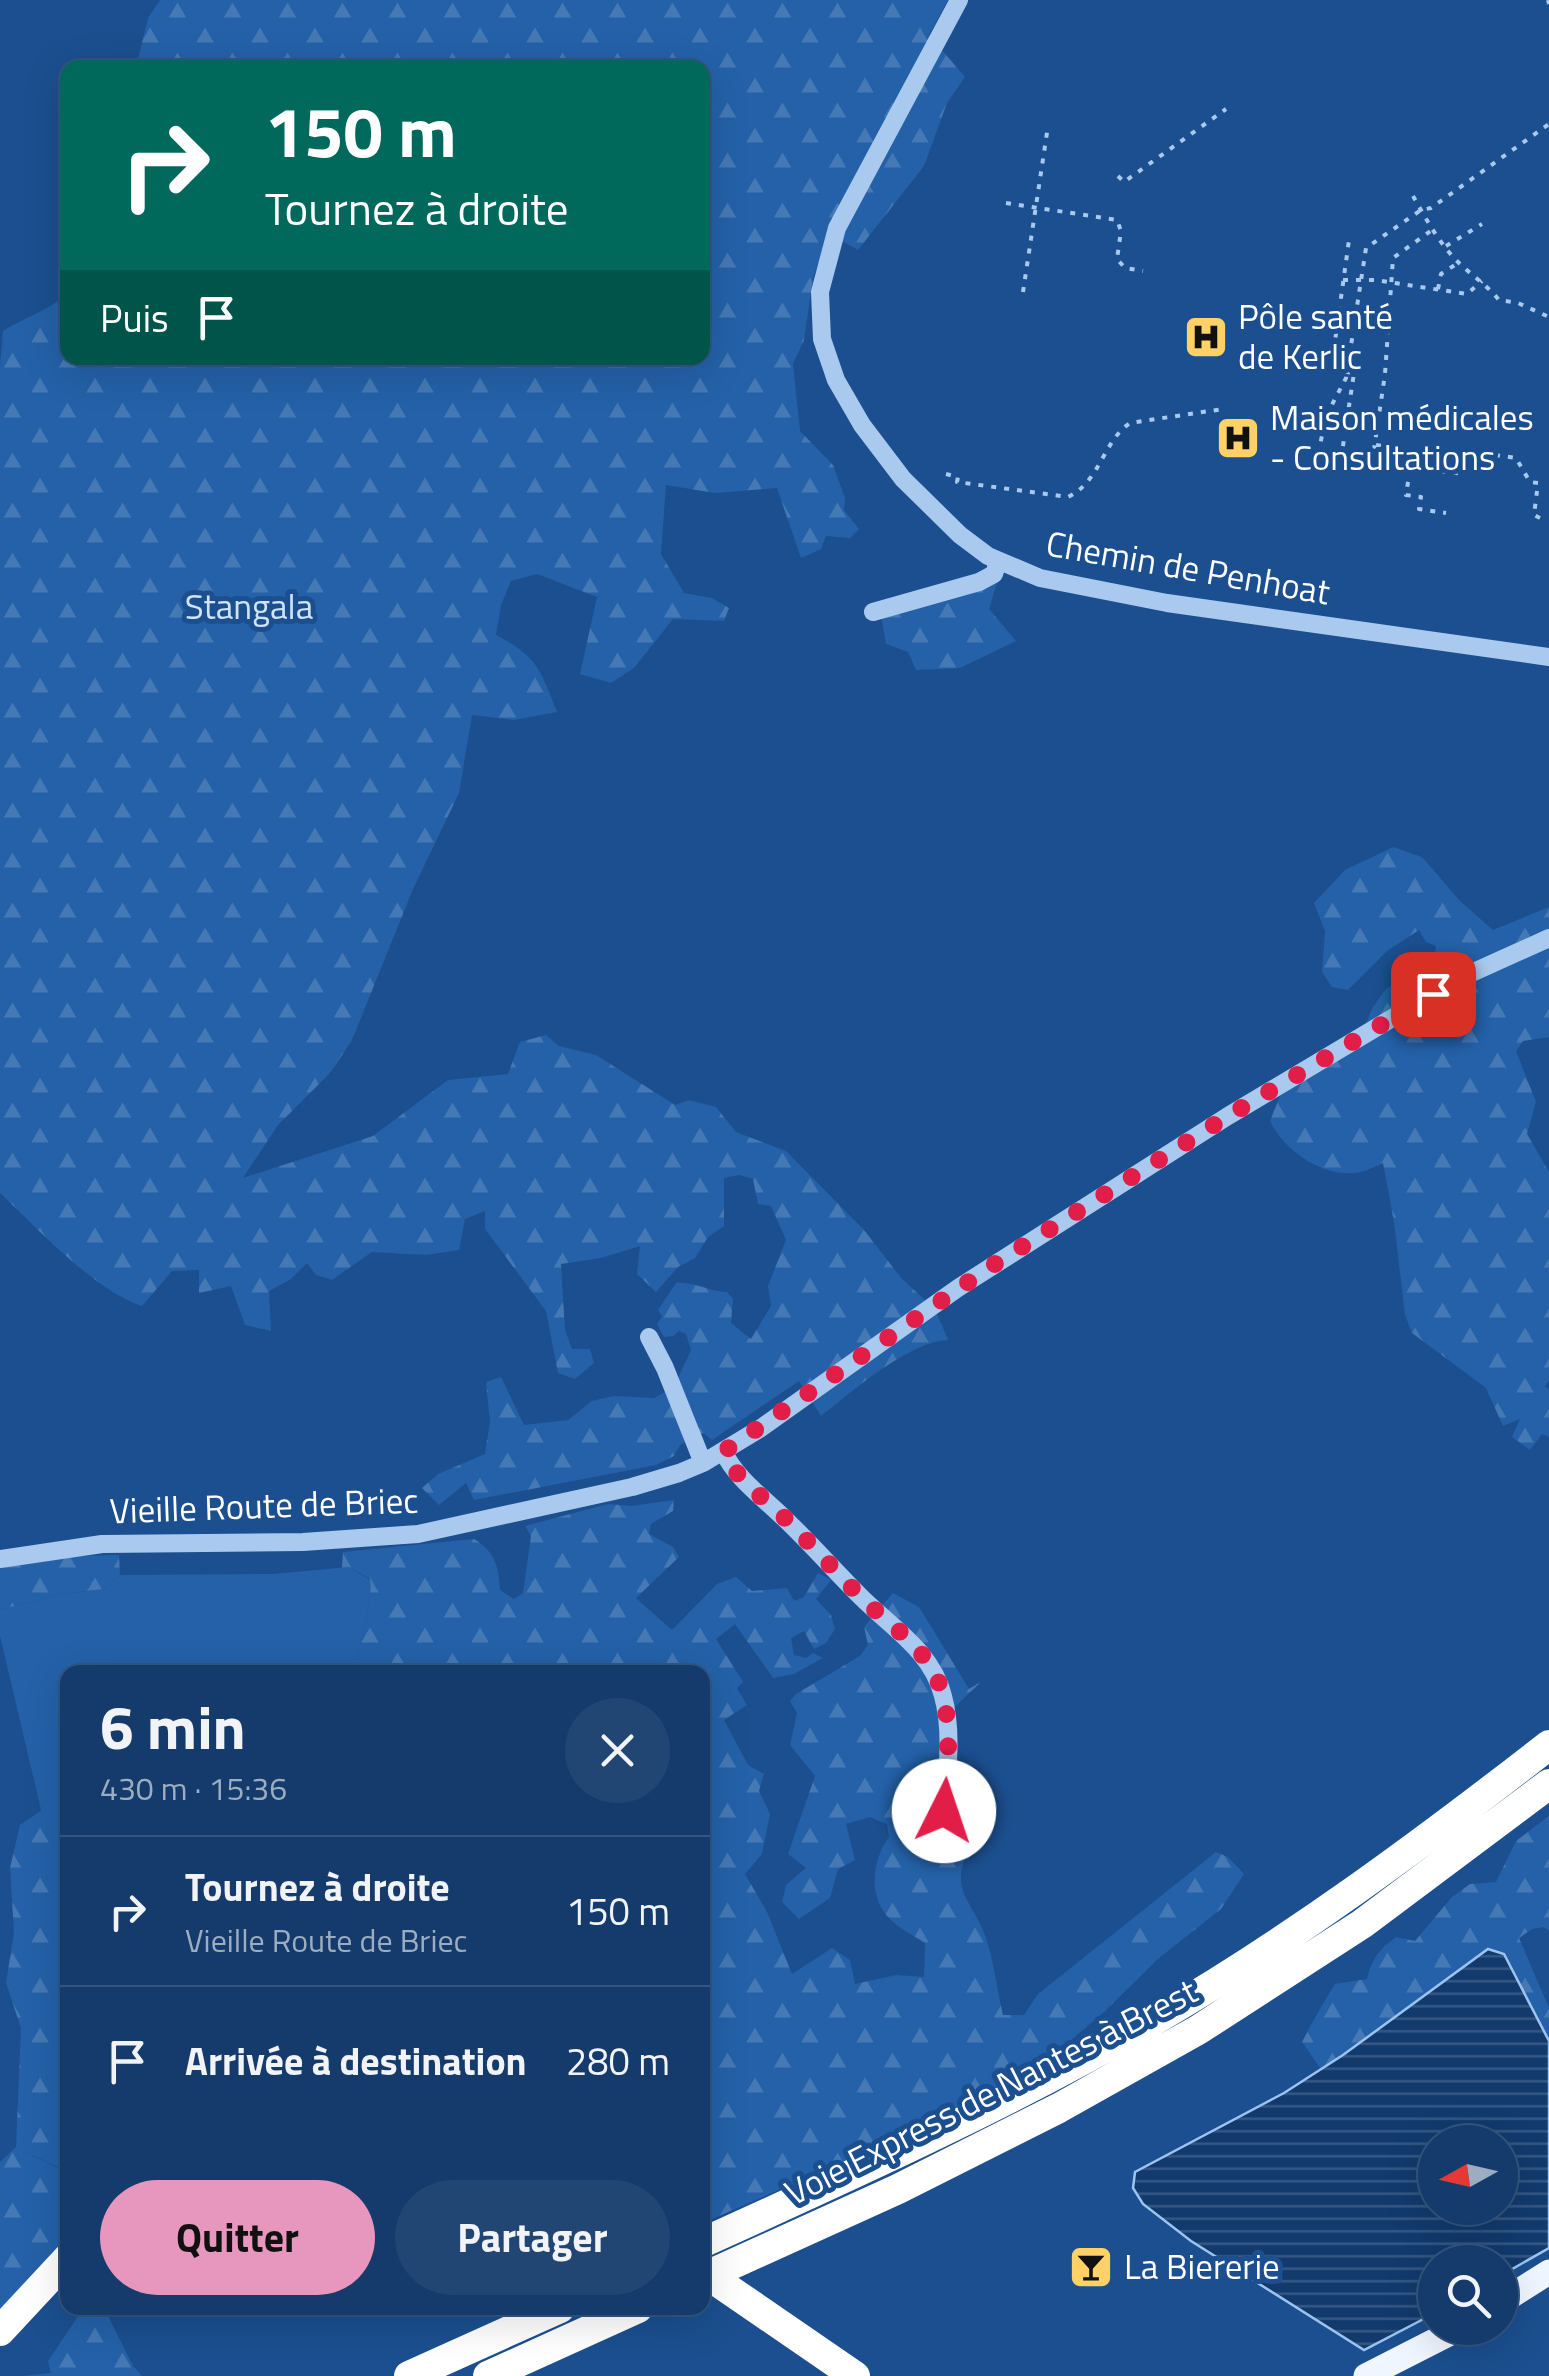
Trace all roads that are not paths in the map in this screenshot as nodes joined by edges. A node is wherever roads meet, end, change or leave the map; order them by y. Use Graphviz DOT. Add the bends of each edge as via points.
graph roads {
  1 [pos="959,0"];
  2 [pos="998,562"];
  3 [pos="873,612"];
  4 [pos="1549,657"];
  5 [pos="1549,938"];
  6 [pos="649,1337"];
  7 [pos="723,1452"];
  8 [pos="703,1463"];
  9 [pos="0,1559"];
  10 [pos="1549,1744"];
  11 [pos="1549,1784"];
  12 [pos="944,1811"];
  13 [pos="710,2239"];
  14 [pos="60,2267"];
  15 [pos="710,2271"];
  16 [pos="1544,2276"];
  17 [pos="710,2280"];
  18 [pos="1518,2292"];
  19 [pos="544,2315"];
  20 [pos="623,2315"];
  21 [pos="0,2331"];
  22 [pos="1427,2345"];
  23 [pos="1438,2345"];
  24 [pos="409,2376"];
  25 [pos="488,2376"];
  26 [pos="856,2376"];
  27 [pos="1366,2376"];
  28 [pos="1408,2376"];
  1 -- 2 [label="street, Chemin de Penhoat" via="837,228 820,292 820,327 836,380 875,443 941,517"];
  2 -- 3 [label="street" via="987,579"];
  2 -- 4 [label="street, Chemin de Penhoat" via="1115,595"];
  5 -- 7 [label="street, Vieille Route de Briec" via="1456,980 1228,1116 958,1288"];
  6 -- 8 [label="street"];
  7 -- 8 [label="street, Vieille Route de Briec"];
  7 -- 12 [label="street" via="750,1488 932,1668 947,1720"];
  8 -- 9 [label="street, Vieille Route de Briec" via="632,1487 430,1532 303,1542 102,1544"];
  10 -- 13 [label="highway, Voie Express de Nantes à Brest" via="1278,1943 1151,2022 948,2130"];
  11 -- 15 [label="highway, Voie Express de Nantes à Brest" via="1362,1924 1198,2030 898,2189"];
  14 -- 21 [label="highway"];
  16 -- 18 [label="main road"];
  17 -- 26 [label="highway"];
  19 -- 24 [label="highway"];
  20 -- 25 [label="highway"];
  22 -- 27 [label="main road"];
  23 -- 28 [label="main road"];
}
